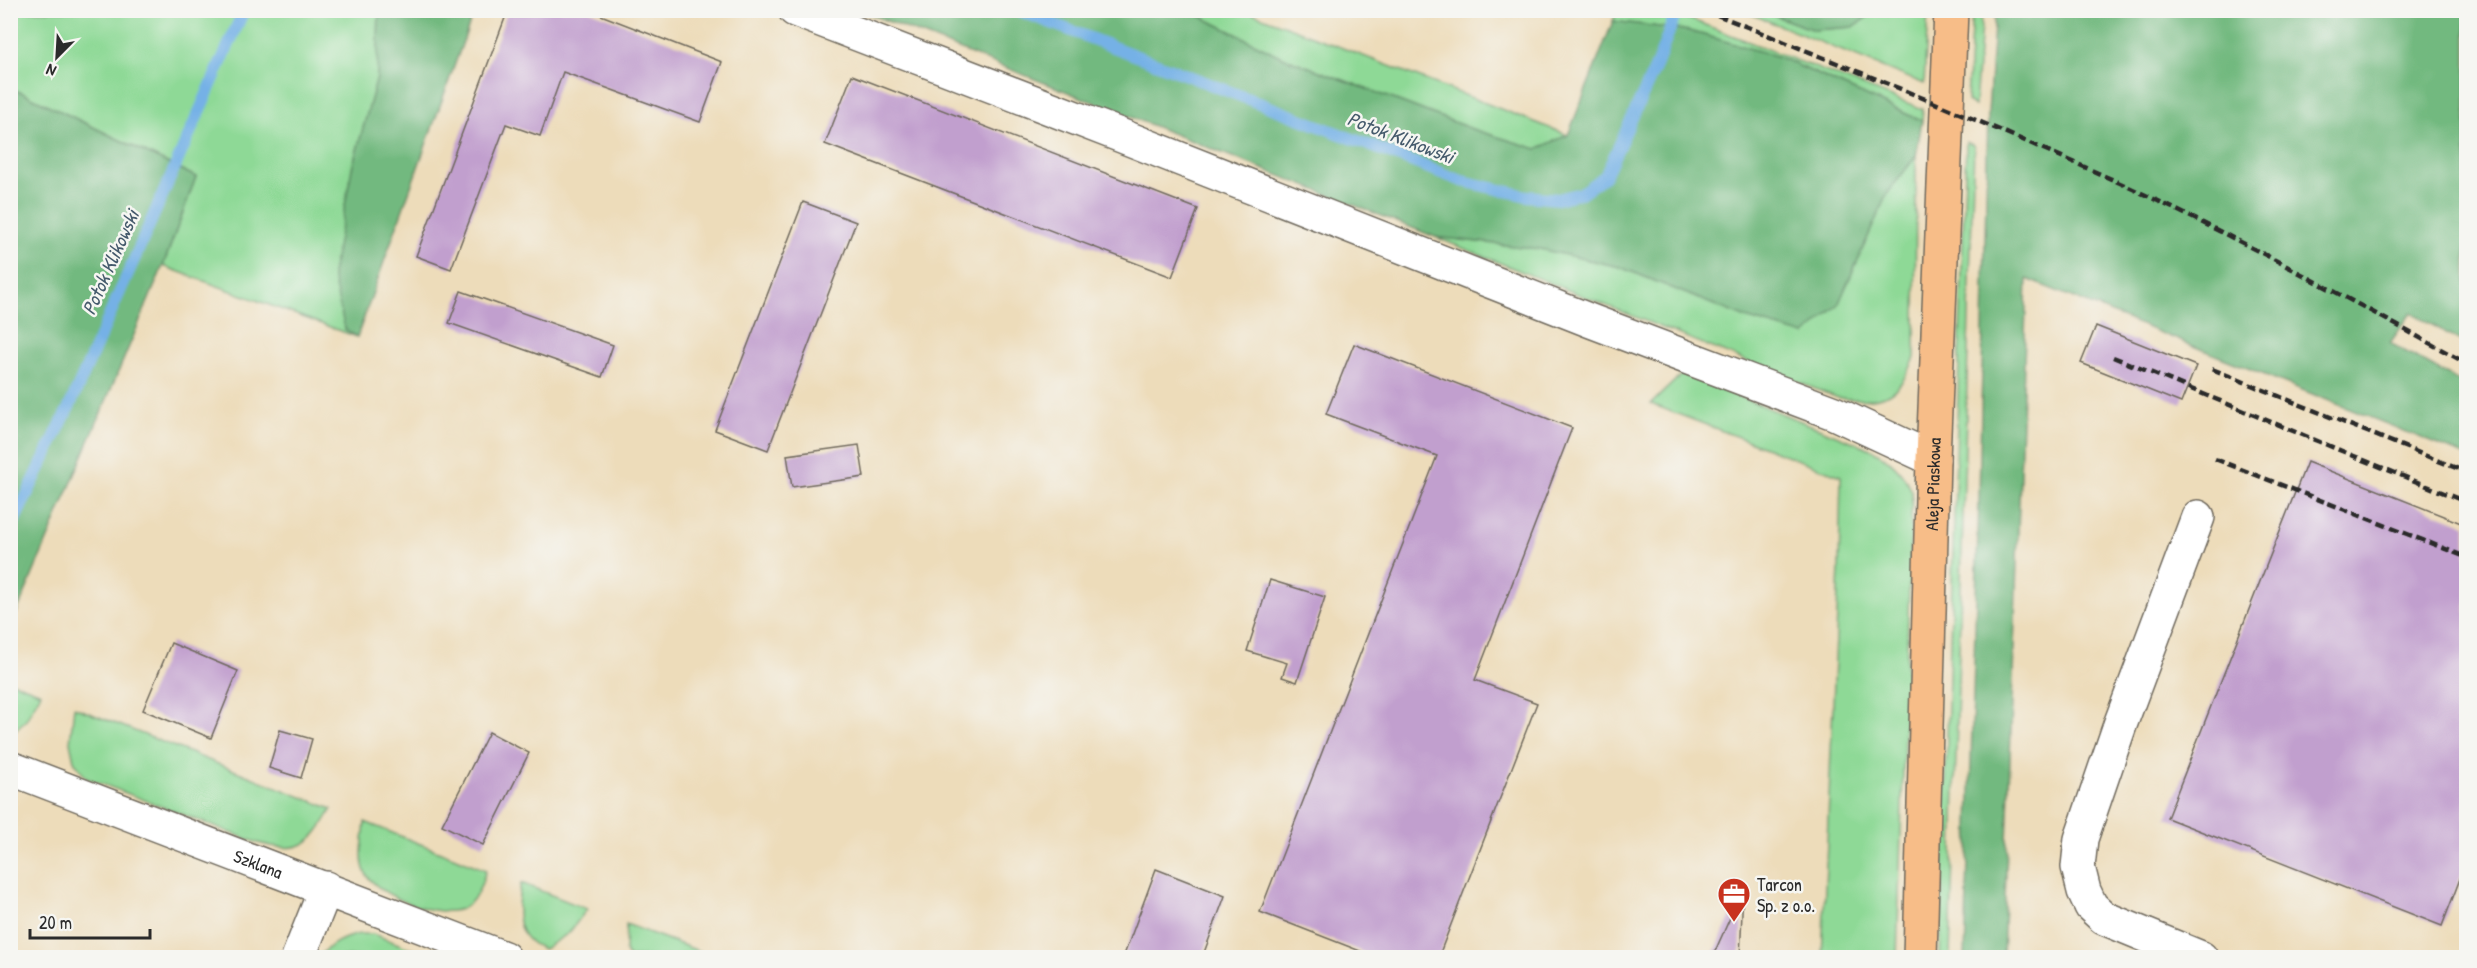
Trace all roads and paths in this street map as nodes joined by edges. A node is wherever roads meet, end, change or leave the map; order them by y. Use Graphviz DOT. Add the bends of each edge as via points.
graph roads {
  1 [pos="795,10"];
  2 [pos="1952,10"];
  3 [pos="1933,459"];
  4 [pos="2198,517"];
  5 [pos="10,768"];
  6 [pos="326,888"];
  7 [pos="490,955"];
  8 [pos="298,957"];
  9 [pos="1920,957"];
  10 [pos="2201,957"];
  1 -- 3 [label="street" via="1834,413"];
  2 -- 3 [label="main road, Aleja Piaskowa"];
  3 -- 9 [label="main road, Aleja Piaskowa"];
  4 -- 10 [label="street" via="2120,725 2081,839 2078,867 2091,906 2104,918"];
  5 -- 6 [label="street, Szklana"];
  6 -- 7 [label="street, Szklana"];
  6 -- 8 [label="street"];
}
